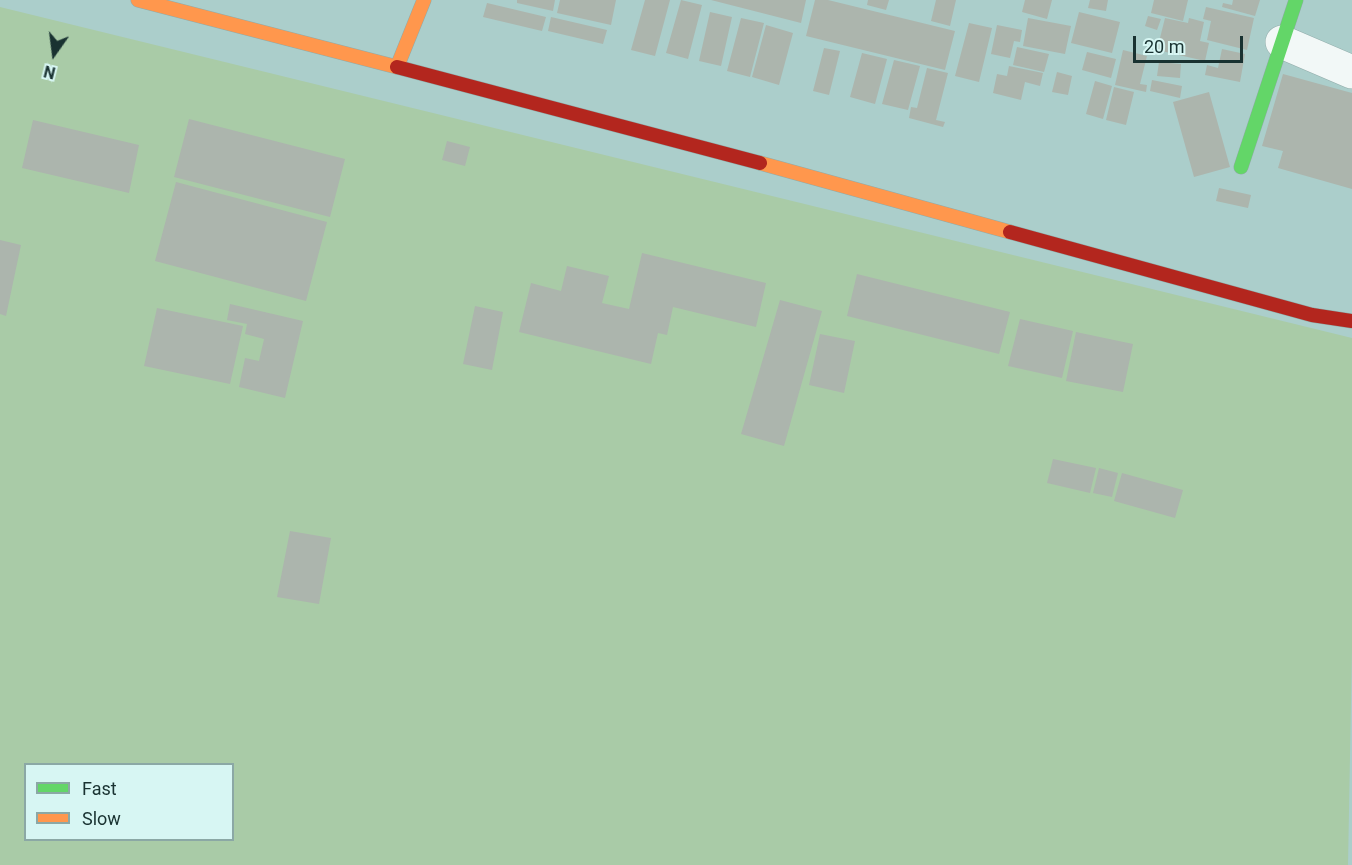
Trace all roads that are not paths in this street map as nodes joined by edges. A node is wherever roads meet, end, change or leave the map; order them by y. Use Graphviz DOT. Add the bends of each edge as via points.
graph roads {
  1 [pos="138,0"];
  2 [pos="424,0"];
  3 [pos="1296,0"];
  4 [pos="1282,42"];
  5 [pos="397,67"];
  6 [pos="1352,72"];
  7 [pos="1241,167"];
  8 [pos="1352,321"];
  1 -- 5 [label="street"];
  2 -- 5 [label="street"];
  3 -- 4 [label="street"];
  4 -- 6 [label="street"];
  4 -- 7 [label="street"];
  5 -- 8 [label="street" via="1312,315"];
}
